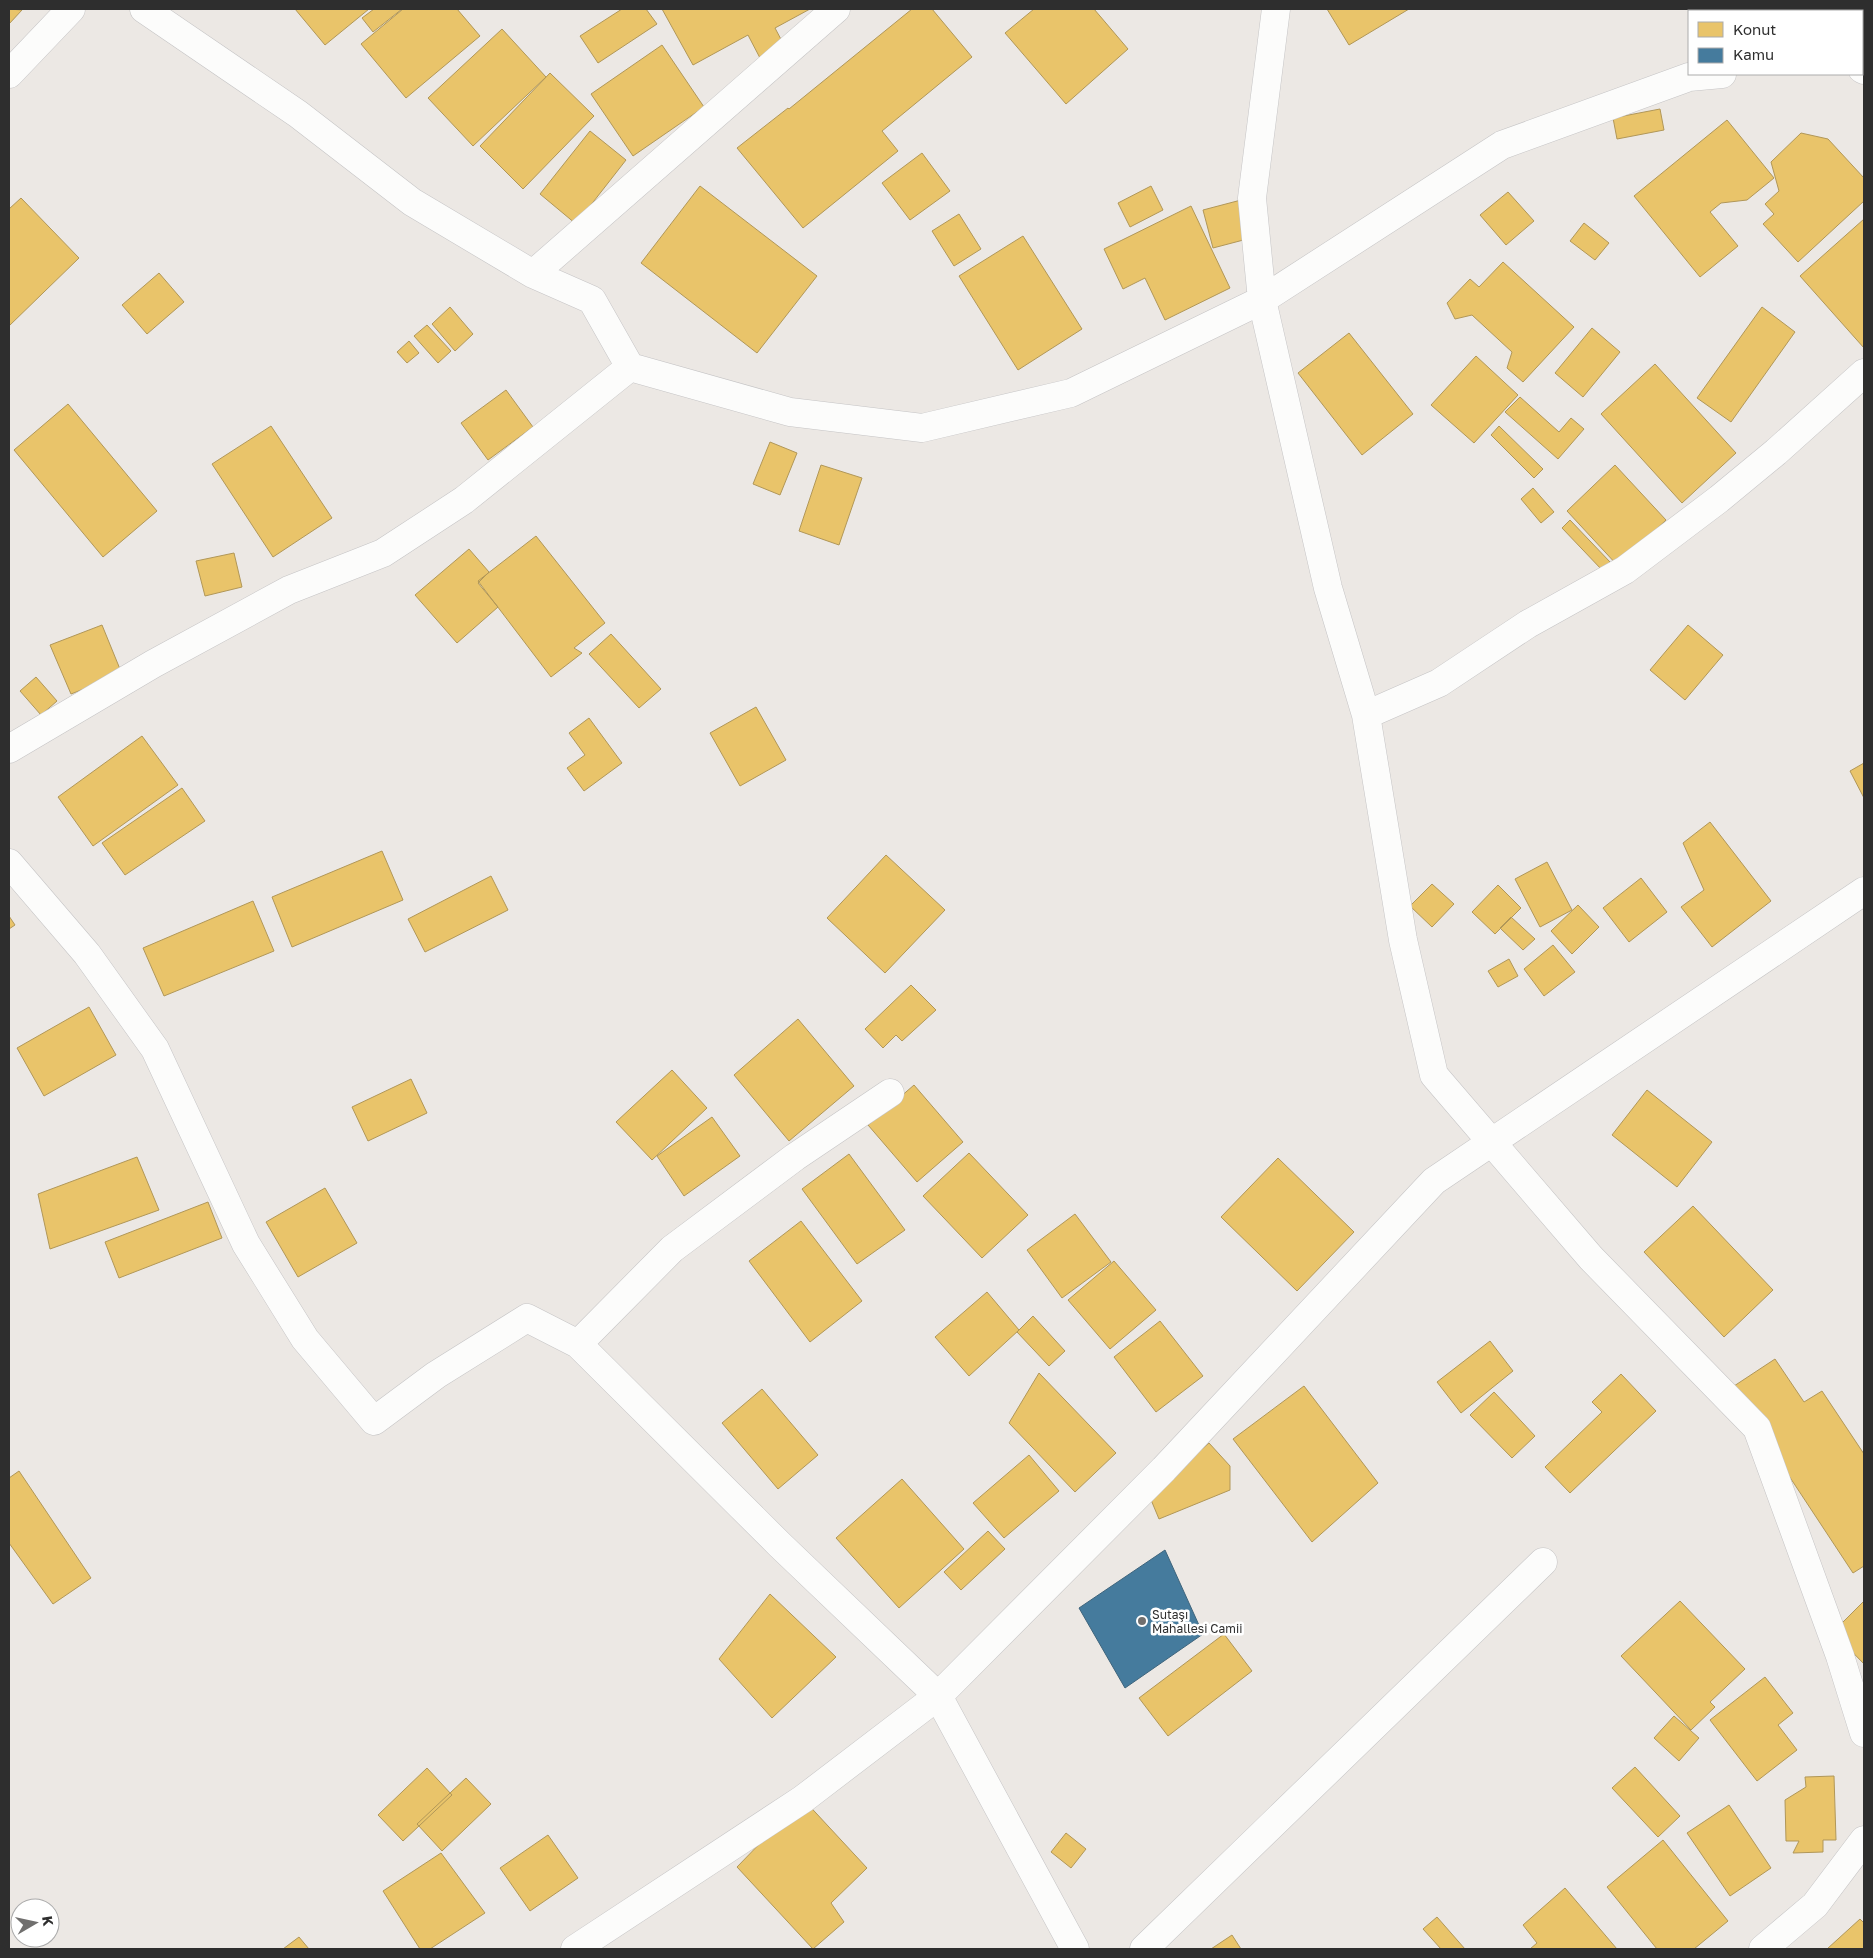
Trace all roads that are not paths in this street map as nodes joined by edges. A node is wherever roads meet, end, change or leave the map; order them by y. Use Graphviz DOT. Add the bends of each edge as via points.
graph roads {
  1 [pos="71,9"];
  2 [pos="144,9"];
  3 [pos="836,9"];
  4 [pos="1276,9"];
  5 [pos="9,74"];
  6 [pos="1711,75"];
  7 [pos="533,274"];
  8 [pos="1262,300"];
  9 [pos="630,367"];
  10 [pos="1864,373"];
  11 [pos="1366,715"];
  12 [pos="9,749"];
  13 [pos="9,863"];
  14 [pos="1864,891"];
  15 [pos="890,1093"];
  16 [pos="1492,1144"];
  17 [pos="578,1344"];
  18 [pos="1543,1562"];
  19 [pos="938,1696"];
  20 [pos="1864,1733"];
  21 [pos="1864,1840"];
  22 [pos="575,1949"];
  23 [pos="1075,1949"];
  24 [pos="1144,1949"];
  25 [pos="1763,1949"];
  1 -- 5 [label="street"];
  2 -- 7 [label="street" via="298,114 412,202"];
  3 -- 7 [label="street"];
  4 -- 8 [label="street" via="1252,198"];
  6 -- 8 [label="street" via="1689,77 1502,145"];
  7 -- 9 [label="street" via="592,300"];
  8 -- 9 [label="street" via="1071,394 922,428 790,412"];
  8 -- 11 [label="street" via="1328,588"];
  9 -- 12 [label="street" via="464,500 383,553 289,590 153,664"];
  10 -- 11 [label="street" via="1719,499 1624,570 1528,624 1439,683"];
  11 -- 16 [label="street" via="1402,940 1434,1075"];
  13 -- 17 [label="street" via="87,954 155,1049 246,1244 305,1339 374,1421 436,1375 527,1318"];
  14 -- 16 [label="street"];
  15 -- 17 [label="street" via="795,1157 672,1249"];
  16 -- 19 [label="street" via="1434,1181 1164,1469"];
  16 -- 20 [label="street" via="1591,1258 1757,1428 1840,1656"];
  17 -- 19 [label="street"];
  18 -- 24 [label="street"];
  19 -- 22 [label="street" via="803,1799"];
  19 -- 23 [label="street"];
  21 -- 25 [label="street" via="1814,1905"];
}
